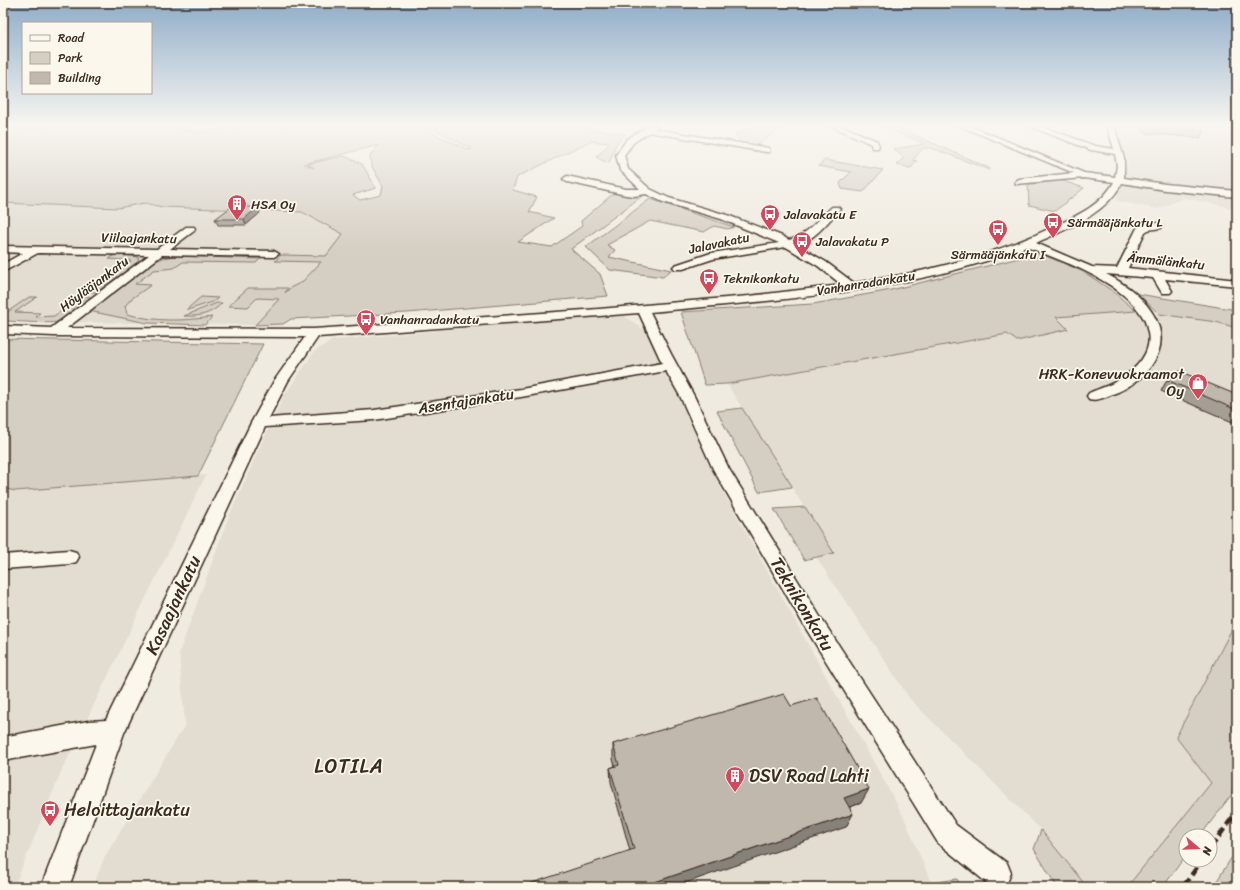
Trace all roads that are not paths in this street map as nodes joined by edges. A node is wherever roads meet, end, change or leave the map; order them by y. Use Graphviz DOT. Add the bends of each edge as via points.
graph roads {
  1 [pos="623,168"];
  2 [pos="1065,168"];
  3 [pos="1122,168"];
  4 [pos="1083,175"];
  5 [pos="567,180"];
  6 [pos="1120,180"];
  7 [pos="1019,182"];
  8 [pos="647,191"];
  9 [pos="1237,194"];
  10 [pos="835,209"];
  11 [pos="1158,226"];
  12 [pos="190,229"];
  13 [pos="1026,243"];
  14 [pos="788,244"];
  15 [pos="3,249"];
  16 [pos="35,250"];
  17 [pos="158,253"];
  18 [pos="274,254"];
  19 [pos="679,267"];
  20 [pos="3,269"];
  21 [pos="1091,270"];
  22 [pos="1121,271"];
  23 [pos="1157,275"];
  24 [pos="1237,283"];
  25 [pos="852,287"];
  26 [pos="1166,291"];
  27 [pos="643,309"];
  28 [pos="3,330"];
  29 [pos="54,332"];
  30 [pos="314,333"];
  31 [pos="671,366"];
  32 [pos="1094,396"];
  33 [pos="259,423"];
  34 [pos="69,557"];
  35 [pos="3,562"];
  36 [pos="113,731"];
  37 [pos="3,749"];
  38 [pos="997,873"];
  39 [pos="55,887"];
  1 -- 8 [label="street"];
  2 -- 4 [label="street"];
  3 -- 6 [label="street"];
  4 -- 6 [label="street"];
  4 -- 7 [label="street"];
  5 -- 8 [label="street" via="626,192"];
  6 -- 9 [label="street"];
  6 -- 13 [label="street, Vanhanradankatu" via="1106,200 1089,213"];
  8 -- 14 [label="street"];
  10 -- 14 [label="street, Jalavakatu" via="814,230"];
  11 -- 22 [label="street" via="1145,227 1141,230"];
  12 -- 17 [label="street, Höylääjankatu"];
  13 -- 21 [label="street"];
  13 -- 25 [label="street, Vanhanradankatu" via="952,267"];
  14 -- 19 [label="street, Jalavakatu" via="711,256"];
  14 -- 25 [label="street" via="822,264"];
  15 -- 16 [label="street, Viilaajankatu"];
  16 -- 17 [label="street, Viilaajankatu"];
  16 -- 20 [label="street"];
  17 -- 18 [label="street, Viilaajankatu"];
  17 -- 29 [label="street, Höylääjankatu"];
  21 -- 22 [label="street, Ämmälänkatu"];
  21 -- 32 [label="street" via="1134,298 1145,310 1155,328 1155,346 1147,363 1129,380"];
  22 -- 23 [label="street, Ämmälänkatu"];
  23 -- 24 [label="street, Ämmälänkatu"];
  23 -- 26 [label="street"];
  25 -- 27 [label="street, Vanhanradankatu"];
  27 -- 30 [label="street, Vanhanradankatu"];
  27 -- 31 [label="street, Teknikonkatu"];
  28 -- 29 [label="street, Vanhanradankatu"];
  29 -- 30 [label="street, Vanhanradankatu"];
  30 -- 33 [label="street, Kasaajankatu" via="281,382"];
  31 -- 33 [label="street, Asentajankatu" via="374,415"];
  31 -- 38 [label="street, Teknikonkatu" via="721,469 812,621 947,834"];
  33 -- 36 [label="street, Kasaajankatu"];
  34 -- 35 [label="street"];
  36 -- 37 [label="street" via="88,733"];
  36 -- 39 [label="street, Kasaajankatu"];
}
